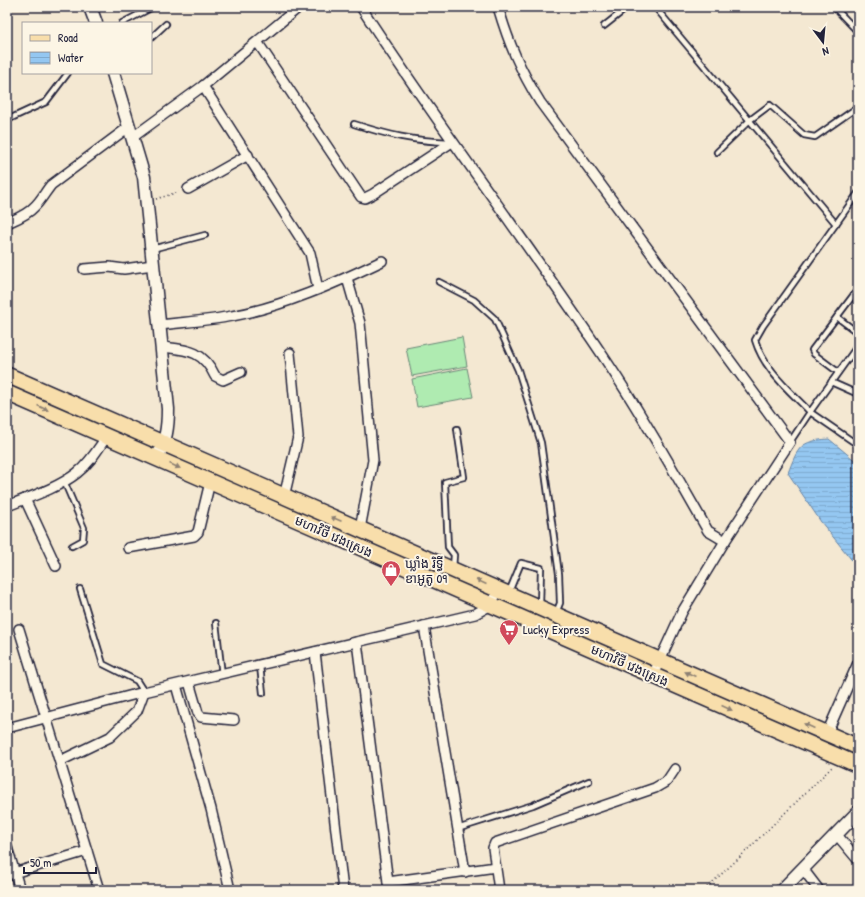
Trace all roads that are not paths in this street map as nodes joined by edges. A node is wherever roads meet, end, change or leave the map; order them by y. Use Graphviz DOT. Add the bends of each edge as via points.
graph roads {
  1 [pos="90,7"];
  2 [pos="153,7"];
  3 [pos="299,7"];
  4 [pos="361,7"];
  5 [pos="498,7"];
  6 [pos="628,7"];
  7 [pos="655,7"];
  8 [pos="834,7"];
  9 [pos="96,22"];
  10 [pos="124,22"];
  11 [pos="166,24"];
  12 [pos="604,26"];
  13 [pos="858,32"];
  14 [pos="152,37"];
  15 [pos="258,43"];
  16 [pos="67,74"];
  17 [pos="114,74"];
  18 [pos="203,86"];
  19 [pos="855,109"];
  20 [pos="7,120"];
  21 [pos="750,120"];
  22 [pos="354,124"];
  23 [pos="131,131"];
  24 [pos="452,142"];
  25 [pos="717,152"];
  26 [pos="248,155"];
  27 [pos="188,189"];
  28 [pos="858,193"];
  29 [pos="7,223"];
  30 [pos="836,224"];
  31 [pos="205,235"];
  32 [pos="152,249"];
  33 [pos="382,261"];
  34 [pos="154,265"];
  35 [pos="84,269"];
  36 [pos="347,278"];
  37 [pos="439,282"];
  38 [pos="318,288"];
  39 [pos="858,289"];
  40 [pos="837,317"];
  41 [pos="159,325"];
  42 [pos="858,333"];
  43 [pos="858,345"];
  44 [pos="162,347"];
  45 [pos="290,353"];
  46 [pos="241,372"];
  47 [pos="838,372"];
  48 [pos="7,375"];
  49 [pos="831,382"];
  50 [pos="7,393"];
  51 [pos="858,394"];
  52 [pos="810,412"];
  53 [pos="457,429"];
  54 [pos="107,436"];
  55 [pos="790,442"];
  56 [pos="164,444"];
  57 [pos="858,445"];
  58 [pos="157,458"];
  59 [pos="64,481"];
  60 [pos="210,482"];
  61 [pos="284,497"];
  62 [pos="26,499"];
  63 [pos="7,506"];
  64 [pos="360,529"];
  65 [pos="725,541"];
  66 [pos="72,546"];
  67 [pos="128,548"];
  68 [pos="56,566"];
  69 [pos="453,570"];
  70 [pos="80,589"];
  71 [pos="503,592"];
  72 [pos="491,604"];
  73 [pos="540,608"];
  74 [pos="555,614"];
  75 [pos="216,623"];
  76 [pos="424,626"];
  77 [pos="19,629"];
  78 [pos="358,642"];
  79 [pos="315,652"];
  80 [pos="660,660"];
  81 [pos="858,663"];
  82 [pos="260,666"];
  83 [pos="222,675"];
  84 [pos="653,675"];
  85 [pos="189,682"];
  86 [pos="176,684"];
  87 [pos="144,692"];
  88 [pos="263,693"];
  89 [pos="46,716"];
  90 [pos="234,720"];
  91 [pos="7,728"];
  92 [pos="827,733"];
  93 [pos="858,747"];
  94 [pos="60,761"];
  95 [pos="858,765"];
  96 [pos="675,769"];
  97 [pos="590,781"];
  98 [pos="858,812"];
  99 [pos="457,829"];
  100 [pos="837,835"];
  101 [pos="7,847"];
  102 [pos="87,851"];
  103 [pos="858,860"];
  104 [pos="496,868"];
  105 [pos="803,869"];
  106 [pos="465,872"];
  107 [pos="11,874"];
  108 [pos="388,886"];
  109 [pos="20,890"];
  110 [pos="98,890"];
  111 [pos="230,890"];
  112 [pos="343,890"];
  113 [pos="499,890"];
  114 [pos="782,890"];
  115 [pos="819,890"];
  1 -- 9 [label="street"];
  2 -- 10 [label="lane"];
  3 -- 15 [label="street"];
  4 -- 24 [label="street"];
  5 -- 55 [label="street" via="512,51 540,102"];
  6 -- 12 [label="lane"];
  7 -- 21 [label="lane"];
  8 -- 13 [label="lane"];
  11 -- 14 [label="lane"];
  15 -- 18 [label="street"];
  15 -- 24 [label="street" via="361,197 373,194"];
  16 -- 20 [label="lane" via="46,102"];
  17 -- 23 [label="street"];
  18 -- 23 [label="street"];
  18 -- 26 [label="street"];
  19 -- 21 [label="lane" via="815,137 804,135 773,105 767,106"];
  21 -- 25 [label="lane"];
  21 -- 30 [label="lane"];
  22 -- 24 [label="lane" via="391,136 419,141"];
  23 -- 29 [label="street" via="52,185 35,207 20,218"];
  23 -- 32 [label="street" via="144,177"];
  24 -- 65 [label="street" via="494,198 609,365 708,531"];
  26 -- 27 [label="street"];
  26 -- 38 [label="street" via="310,253"];
  28 -- 30 [label="lane"];
  30 -- 52 [label="lane" via="755,340 758,352 775,377"];
  31 -- 32 [label="lane"];
  32 -- 34 [label="street"];
  33 -- 36 [label="street"];
  34 -- 35 [label="street" via="124,269"];
  34 -- 41 [label="street"];
  36 -- 38 [label="street"];
  36 -- 64 [label="street" via="360,323 373,460"];
  37 -- 74 [label="lane" via="474,300 495,318 518,370 541,443 559,574 560,603"];
  38 -- 41 [label="street" via="286,301 232,316"];
  39 -- 40 [label="lane"];
  40 -- 42 [label="lane"];
  40 -- 47 [label="lane" via="812,350"];
  41 -- 44 [label="street"];
  43 -- 47 [label="lane"];
  44 -- 46 [label="street" via="187,349 199,355 208,362 215,376 223,380"];
  44 -- 56 [label="street" via="168,409 168,428"];
  45 -- 61 [label="street" via="298,437"];
  47 -- 49 [label="lane"];
  48 -- 56 [label="main road, មហាវិថី វេងស្រេង"];
  49 -- 51 [label="lane"];
  49 -- 52 [label="lane"];
  50 -- 54 [label="main road, មហាវិថី វេងស្រេង, one-way"];
  52 -- 55 [label="lane"];
  52 -- 57 [label="lane"];
  53 -- 69 [label="lane" via="464,477 445,482 448,547 454,555"];
  54 -- 58 [label="main road, មហាវិថី វេងស្រេង"];
  54 -- 59 [label="street" via="90,460"];
  55 -- 65 [label="street"];
  56 -- 58 [label="street"];
  56 -- 61 [label="main road, មហាវិថី វេងស្រេង"];
  58 -- 60 [label="main road, មហាវិថី វេងស្រេង, one-way"];
  59 -- 62 [label="street"];
  59 -- 66 [label="lane" via="84,528 83,540"];
  60 -- 67 [label="street" via="198,532 194,536"];
  60 -- 72 [label="main road, មហាវិថី វេងស្រេង"];
  64 -- 61 [label="main road, មហាវិថី វេងស្រេង, one-way"];
  62 -- 63 [label="street"];
  62 -- 68 [label="street"];
  64 -- 69 [label="main road, មហាវិថី វេងស្រេង"];
  65 -- 80 [label="street" via="682,612"];
  71 -- 69 [label="main road, មហាវិថី វេងស្រេង, one-way"];
  70 -- 87 [label="lane" via="103,664 137,681"];
  71 -- 72 [label="street"];
  71 -- 73 [label="main road, មហាវិថី វេងស្រេង"];
  71 -- 73 [label="lane" via="521,563 541,568"];
  72 -- 76 [label="street" via="476,614"];
  72 -- 84 [label="main road, មហាវិថី វេងស្រេង"];
  73 -- 74 [label="main road, មហាវិថី វេងស្រេង"];
  74 -- 80 [label="main road, មហាវិថី វេងស្រេង"];
  75 -- 83 [label="lane"];
  76 -- 78 [label="street"];
  76 -- 99 [label="street"];
  77 -- 89 [label="street"];
  78 -- 79 [label="street"];
  78 -- 108 [label="street"];
  79 -- 82 [label="street"];
  79 -- 112 [label="street"];
  80 -- 84 [label="street"];
  92 -- 80 [label="main road, មហាវិថី វេងស្រេង, one-way"];
  81 -- 92 [label="street"];
  82 -- 83 [label="street"];
  82 -- 88 [label="lane"];
  83 -- 85 [label="street"];
  84 -- 95 [label="main road, មហាវិថី វេងស្រេង, one-way"];
  85 -- 86 [label="street"];
  85 -- 90 [label="street" via="198,713 202,717"];
  86 -- 87 [label="street"];
  86 -- 111 [label="street"];
  87 -- 89 [label="street"];
  87 -- 94 [label="street" via="137,711 110,737"];
  89 -- 91 [label="street"];
  89 -- 94 [label="street"];
  92 -- 93 [label="main road, មហាវិថី វេងស្រេង"];
  94 -- 102 [label="street"];
  96 -- 104 [label="street" via="667,781 655,788 495,843 493,848"];
  97 -- 99 [label="lane" via="533,806"];
  98 -- 100 [label="street"];
  99 -- 106 [label="street"];
  100 -- 103 [label="street"];
  100 -- 105 [label="street"];
  101 -- 107 [label="street"];
  102 -- 107 [label="street"];
  102 -- 110 [label="street"];
  104 -- 106 [label="street"];
  104 -- 113 [label="street"];
  105 -- 114 [label="street"];
  105 -- 115 [label="street"];
  106 -- 108 [label="street"];
  107 -- 109 [label="street"];
}
